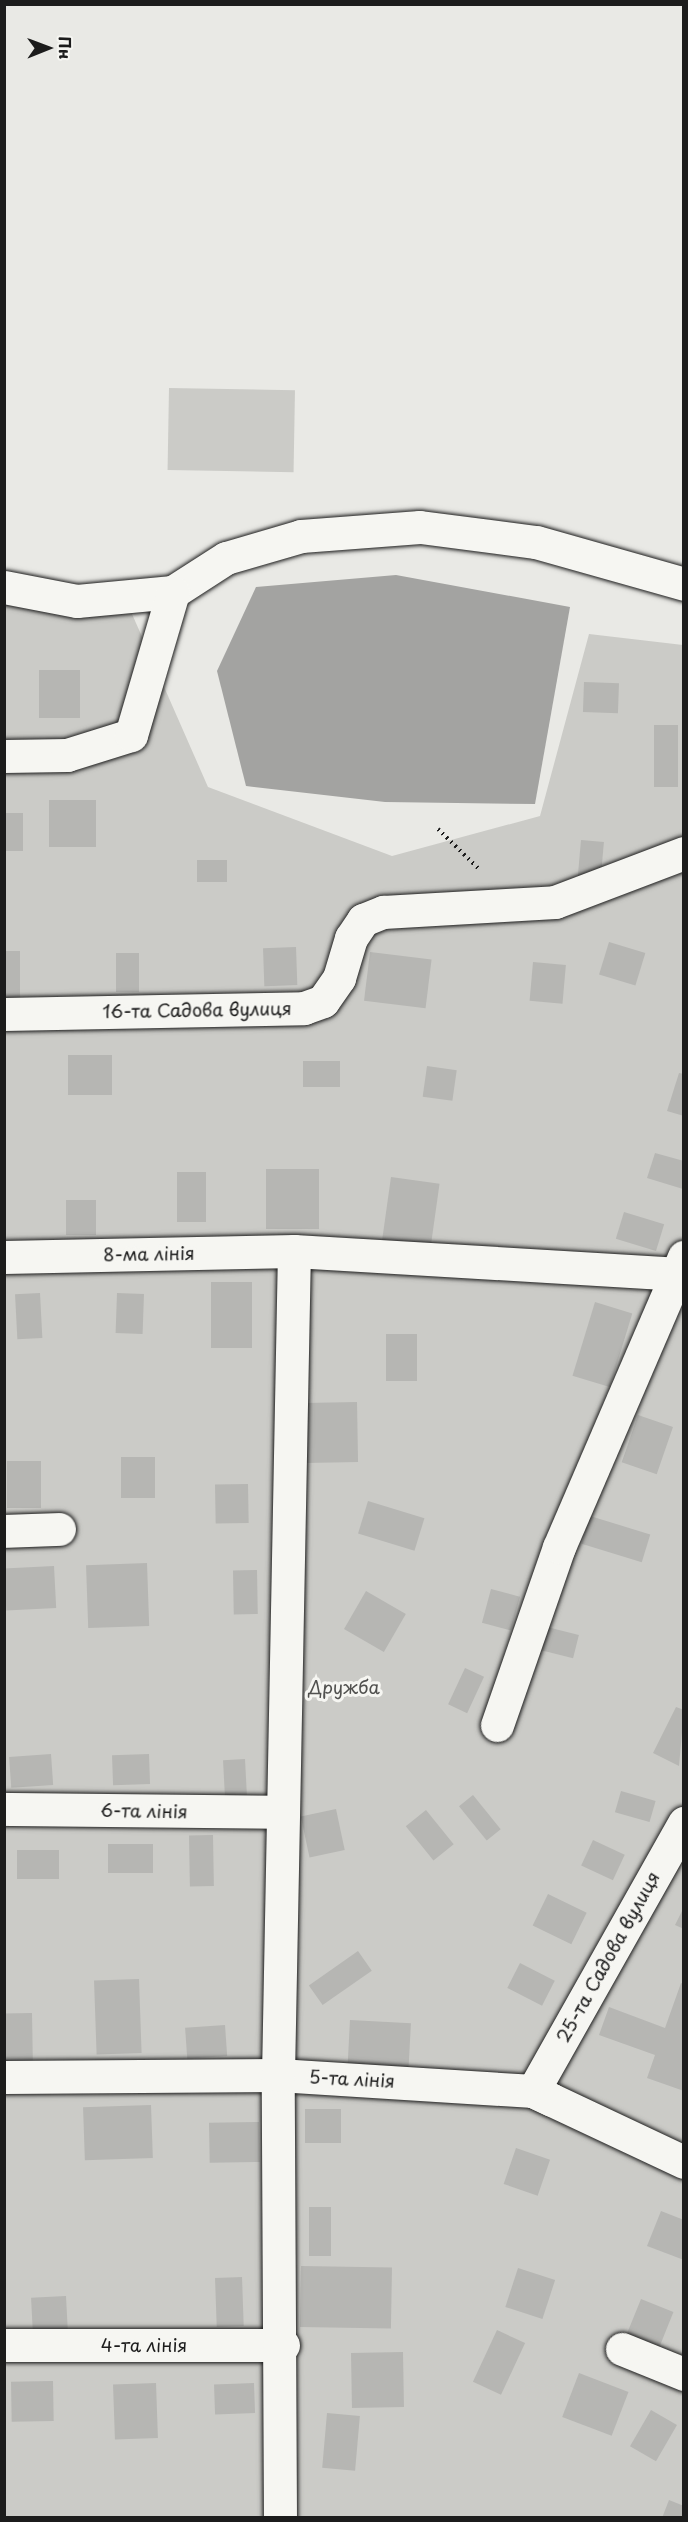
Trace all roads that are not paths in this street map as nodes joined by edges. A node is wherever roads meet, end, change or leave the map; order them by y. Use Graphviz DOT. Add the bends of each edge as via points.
graph roads {
  1 [pos="684,584"];
  2 [pos="4,587"];
  3 [pos="173,592"];
  4 [pos="4,756"];
  5 [pos="684,853"];
  6 [pos="4,1014"];
  7 [pos="294,1251"];
  8 [pos="4,1257"];
  9 [pos="682,1268"];
  10 [pos="58,1529"];
  11 [pos="4,1531"];
  12 [pos="496,1725"];
  13 [pos="4,1809"];
  14 [pos="283,1812"];
  15 [pos="684,1822"];
  16 [pos="278,2075"];
  17 [pos="4,2078"];
  18 [pos="533,2091"];
  19 [pos="684,2162"];
  20 [pos="4,2345"];
  21 [pos="283,2345"];
  22 [pos="622,2349"];
  23 [pos="684,2374"];
  24 [pos="280,2517"];
  1 -- 3 [label="street" via="536,543 420,527 301,536 226,558"];
  2 -- 3 [label="street" via="77,602"];
  3 -- 4 [label="street" via="131,735 67,754"];
  5 -- 6 [label="street, 16-та Садова вулиця" via="555,902 383,912 363,920 339,978 323,1001 304,1008"];
  7 -- 8 [label="street, 8-ма лінія"];
  7 -- 9 [label="street, 8-ма лінія" via="500,1267"];
  7 -- 14 [label="street"];
  9 -- 12 [label="street" via="559,1547"];
  10 -- 11 [label="street"];
  13 -- 14 [label="street, 6-та лінія"];
  14 -- 16 [label="street"];
  15 -- 18 [label="street, 25-та Садова вулиця"];
  16 -- 17 [label="street, 5-та лінія"];
  16 -- 18 [label="street, 5-та лінія"];
  16 -- 21 [label="street"];
  18 -- 19 [label="street"];
  20 -- 21 [label="street, 4-та лінія"];
  21 -- 24 [label="street"];
  22 -- 23 [label="street"];
}
